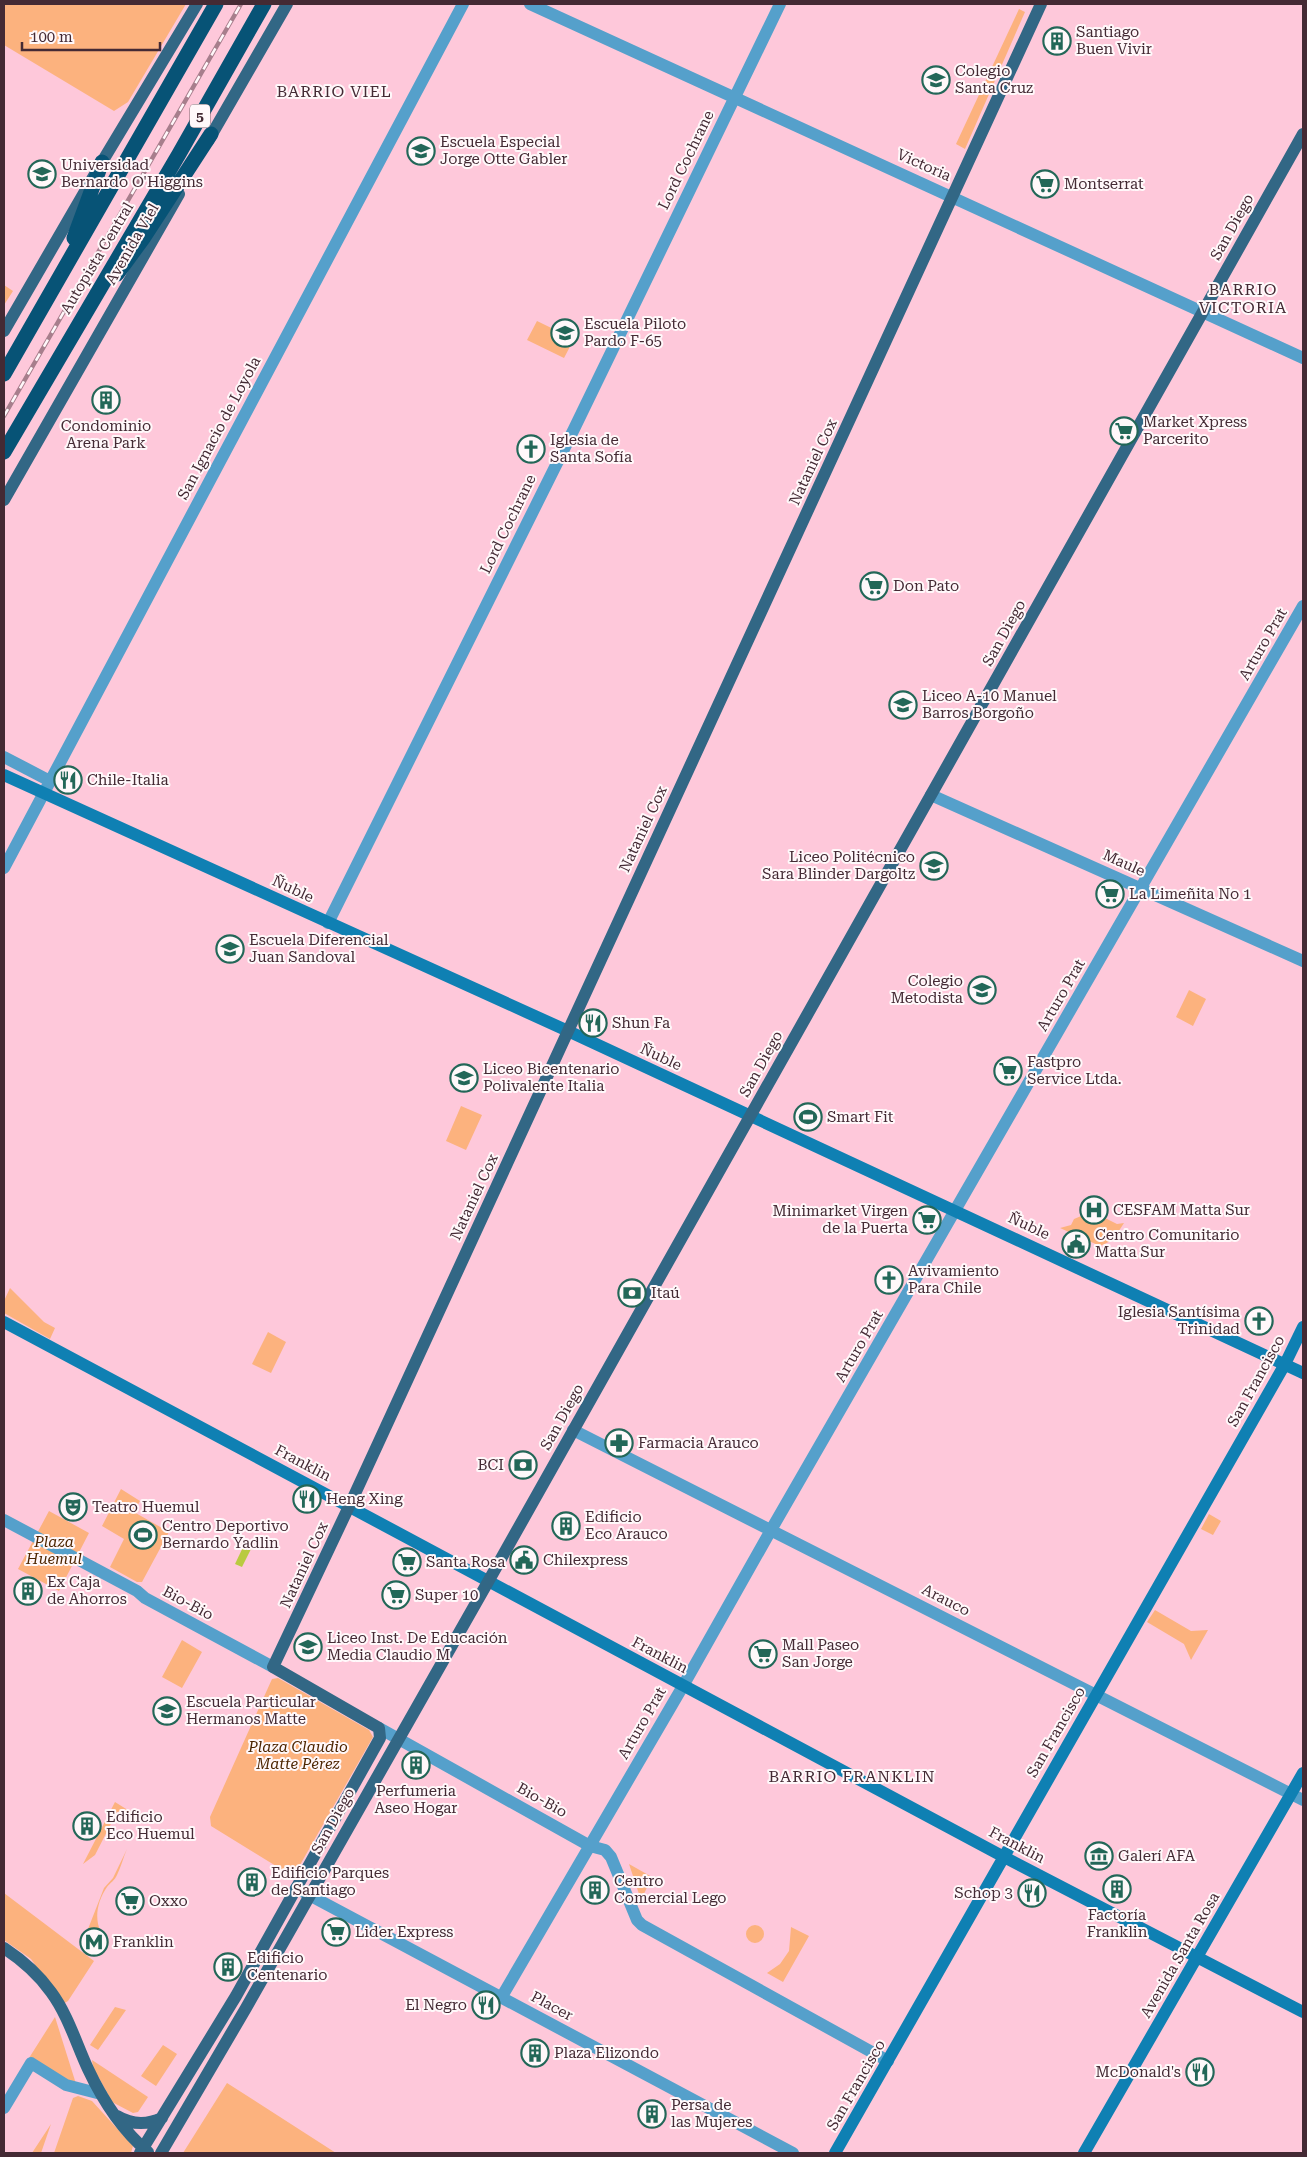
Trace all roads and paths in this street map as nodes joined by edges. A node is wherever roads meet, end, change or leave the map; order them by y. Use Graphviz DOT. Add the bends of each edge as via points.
graph roads {
  1 [pos="197,4"];
  2 [pos="216,4"];
  3 [pos="264,4"];
  4 [pos="286,4"];
  5 [pos="463,4"];
  6 [pos="530,4"];
  7 [pos="780,4"];
  8 [pos="1041,4"];
  9 [pos="735,97"];
  10 [pos="211,134"];
  11 [pos="1303,134"];
  12 [pos="102,162"];
  13 [pos="953,196"];
  14 [pos="58,281"];
  15 [pos="21,302"];
  16 [pos="1204,312"];
  17 [pos="84,313"];
  18 [pos="4,315"];
  19 [pos="4,331"];
  20 [pos="1303,358"];
  21 [pos="4,374"];
  22 [pos="4,452"];
  23 [pos="4,500"];
  24 [pos="1303,606"];
  25 [pos="4,757"];
  26 [pos="4,775"];
  27 [pos="50,781"];
  28 [pos="44,793"];
  29 [pos="931,796"];
  30 [pos="4,868"];
  31 [pos="1141,889"];
  32 [pos="328,923"];
  33 [pos="1303,961"];
  34 [pos="568,1032"];
  35 [pos="750,1116"];
  36 [pos="956,1210"];
  37 [pos="4,1322"];
  38 [pos="1303,1327"];
  39 [pos="1285,1364"];
  40 [pos="1303,1372"];
  41 [pos="574,1430"];
  42 [pos="349,1506"];
  43 [pos="4,1520"];
  44 [pos="4,1527"];
  45 [pos="771,1530"];
  46 [pos="488,1581"];
  47 [pos="145,1598"];
  48 [pos="273,1668"];
  49 [pos="683,1686"];
  50 [pos="1096,1695"];
  51 [pos="379,1728"];
  52 [pos="398,1739"];
  53 [pos="1303,1774"];
  54 [pos="1292,1794"];
  55 [pos="1303,1800"];
  56 [pos="590,1846"];
  57 [pos="1004,1857"];
  58 [pos="296,1888"];
  59 [pos="310,1895"];
  60 [pos="4,1948"];
  61 [pos="1197,1957"];
  62 [pos="501,1998"];
  63 [pos="1303,2012"];
  64 [pos="888,2061"];
  65 [pos="100,2094"];
  66 [pos="4,2108"];
  67 [pos="115,2115"];
  68 [pos="162,2118"];
  69 [pos="145,2151"];
  70 [pos="161,2153"];
  71 [pos="793,2153"];
  72 [pos="835,2153"];
  73 [pos="1084,2153"];
  1 -- 12 [label="main road"];
  2 -- 14 [label="highway, Autopista Central"];
  3 -- 17 [label="highway, Autopista Central / 5"];
  4 -- 10 [label="main road, Avenida Viel"];
  5 -- 27 [label="street, San Ignacio de Loyola"];
  6 -- 9 [label="street, Victoria"];
  7 -- 9 [label="street, Lord Cochrane"];
  8 -- 13 [label="main road, Nataniel Cox"];
  9 -- 13 [label="street, Victoria"];
  9 -- 32 [label="street, Lord Cochrane"];
  10 -- 17 [label="highway" via="131,256"];
  10 -- 23 [label="main road, Avenida Viel"];
  11 -- 16 [label="main road, San Diego"];
  12 -- 14 [label="highway"];
  12 -- 15 [label="main road"];
  13 -- 16 [label="street, Victoria"];
  13 -- 34 [label="main road, Nataniel Cox"];
  14 -- 21 [label="highway, Autopista Central"];
  15 -- 18 [label="main road"];
  15 -- 19 [label="main road"];
  16 -- 20 [label="street, Victoria"];
  16 -- 29 [label="main road, San Diego"];
  17 -- 22 [label="highway, Autopista Central / 5"];
  24 -- 31 [label="street, Arturo Prat"];
  25 -- 27 [label="street"];
  26 -- 28 [label="main road, Ñuble"];
  27 -- 28 [label="street, San Ignacio de Loyola"];
  28 -- 30 [label="street, San Ignacio de Loyola"];
  28 -- 32 [label="main road, Ñuble"];
  29 -- 31 [label="street, Maule"];
  29 -- 35 [label="main road, San Diego"];
  31 -- 33 [label="street, Maule"];
  31 -- 36 [label="street, Arturo Prat"];
  32 -- 34 [label="main road, Ñuble"];
  34 -- 35 [label="main road, Ñuble"];
  34 -- 42 [label="main road, Nataniel Cox"];
  35 -- 36 [label="main road, Ñuble"];
  35 -- 41 [label="main road, San Diego"];
  36 -- 39 [label="main road, Ñuble"];
  36 -- 45 [label="street, Arturo Prat"];
  37 -- 42 [label="main road, Franklin"];
  38 -- 39 [label="main road, San Francisco"];
  39 -- 40 [label="main road, Ñuble"];
  39 -- 50 [label="main road, San Francisco"];
  41 -- 45 [label="street, Arauco"];
  41 -- 46 [label="main road, San Diego"];
  42 -- 46 [label="main road, Franklin"];
  42 -- 48 [label="main road, Nataniel Cox"];
  43 -- 47 [label="street, Bio-Bio"];
  44 -- 47 [label="street, Bio-Bio" via="134,1596"];
  45 -- 49 [label="street, Arturo Prat"];
  45 -- 50 [label="street, Arauco"];
  46 -- 49 [label="main road, Franklin"];
  46 -- 52 [label="main road, San Diego"];
  47 -- 48 [label="street, Bio-Bio"];
  48 -- 51 [label="main road, Bio-Bio"];
  49 -- 56 [label="street, Arturo Prat"];
  49 -- 57 [label="main road, Franklin"];
  50 -- 54 [label="street, Arauco"];
  50 -- 57 [label="main road, San Francisco"];
  51 -- 52 [label="street, Bio-Bio"];
  51 -- 58 [label="main road, San Diego" via="378,1742"];
  52 -- 56 [label="street, Bio-Bio"];
  52 -- 59 [label="main road, San Diego"];
  53 -- 54 [label="main road, Avenida Santa Rosa"];
  54 -- 55 [label="street, Arauco"];
  54 -- 61 [label="main road, Avenida Santa Rosa"];
  56 -- 62 [label="street, Arturo Prat"];
  56 -- 64 [label="street, Bio-Bio" via="608,1853 642,1925"];
  57 -- 61 [label="main road, Franklin"];
  57 -- 64 [label="main road, San Francisco"];
  58 -- 59 [label="street, Placer"];
  58 -- 68 [label="main road, San Diego"];
  59 -- 62 [label="street, Placer"];
  59 -- 70 [label="main road, San Diego"];
  60 -- 65 [label="main road" via="37,1975 52,1993"];
  61 -- 63 [label="main road, Franklin"];
  61 -- 73 [label="main road, Avenida Santa Rosa"];
  62 -- 71 [label="street, Placer"];
  64 -- 72 [label="main road, San Francisco"];
  65 -- 66 [label="street" via="66,2085 31,2063"];
  65 -- 67 [label="main road"];
  67 -- 68 [label="main road" via="140,2123"];
  67 -- 69 [label="main road"];
  68 -- 69 [label="main road, San Diego"];
}
